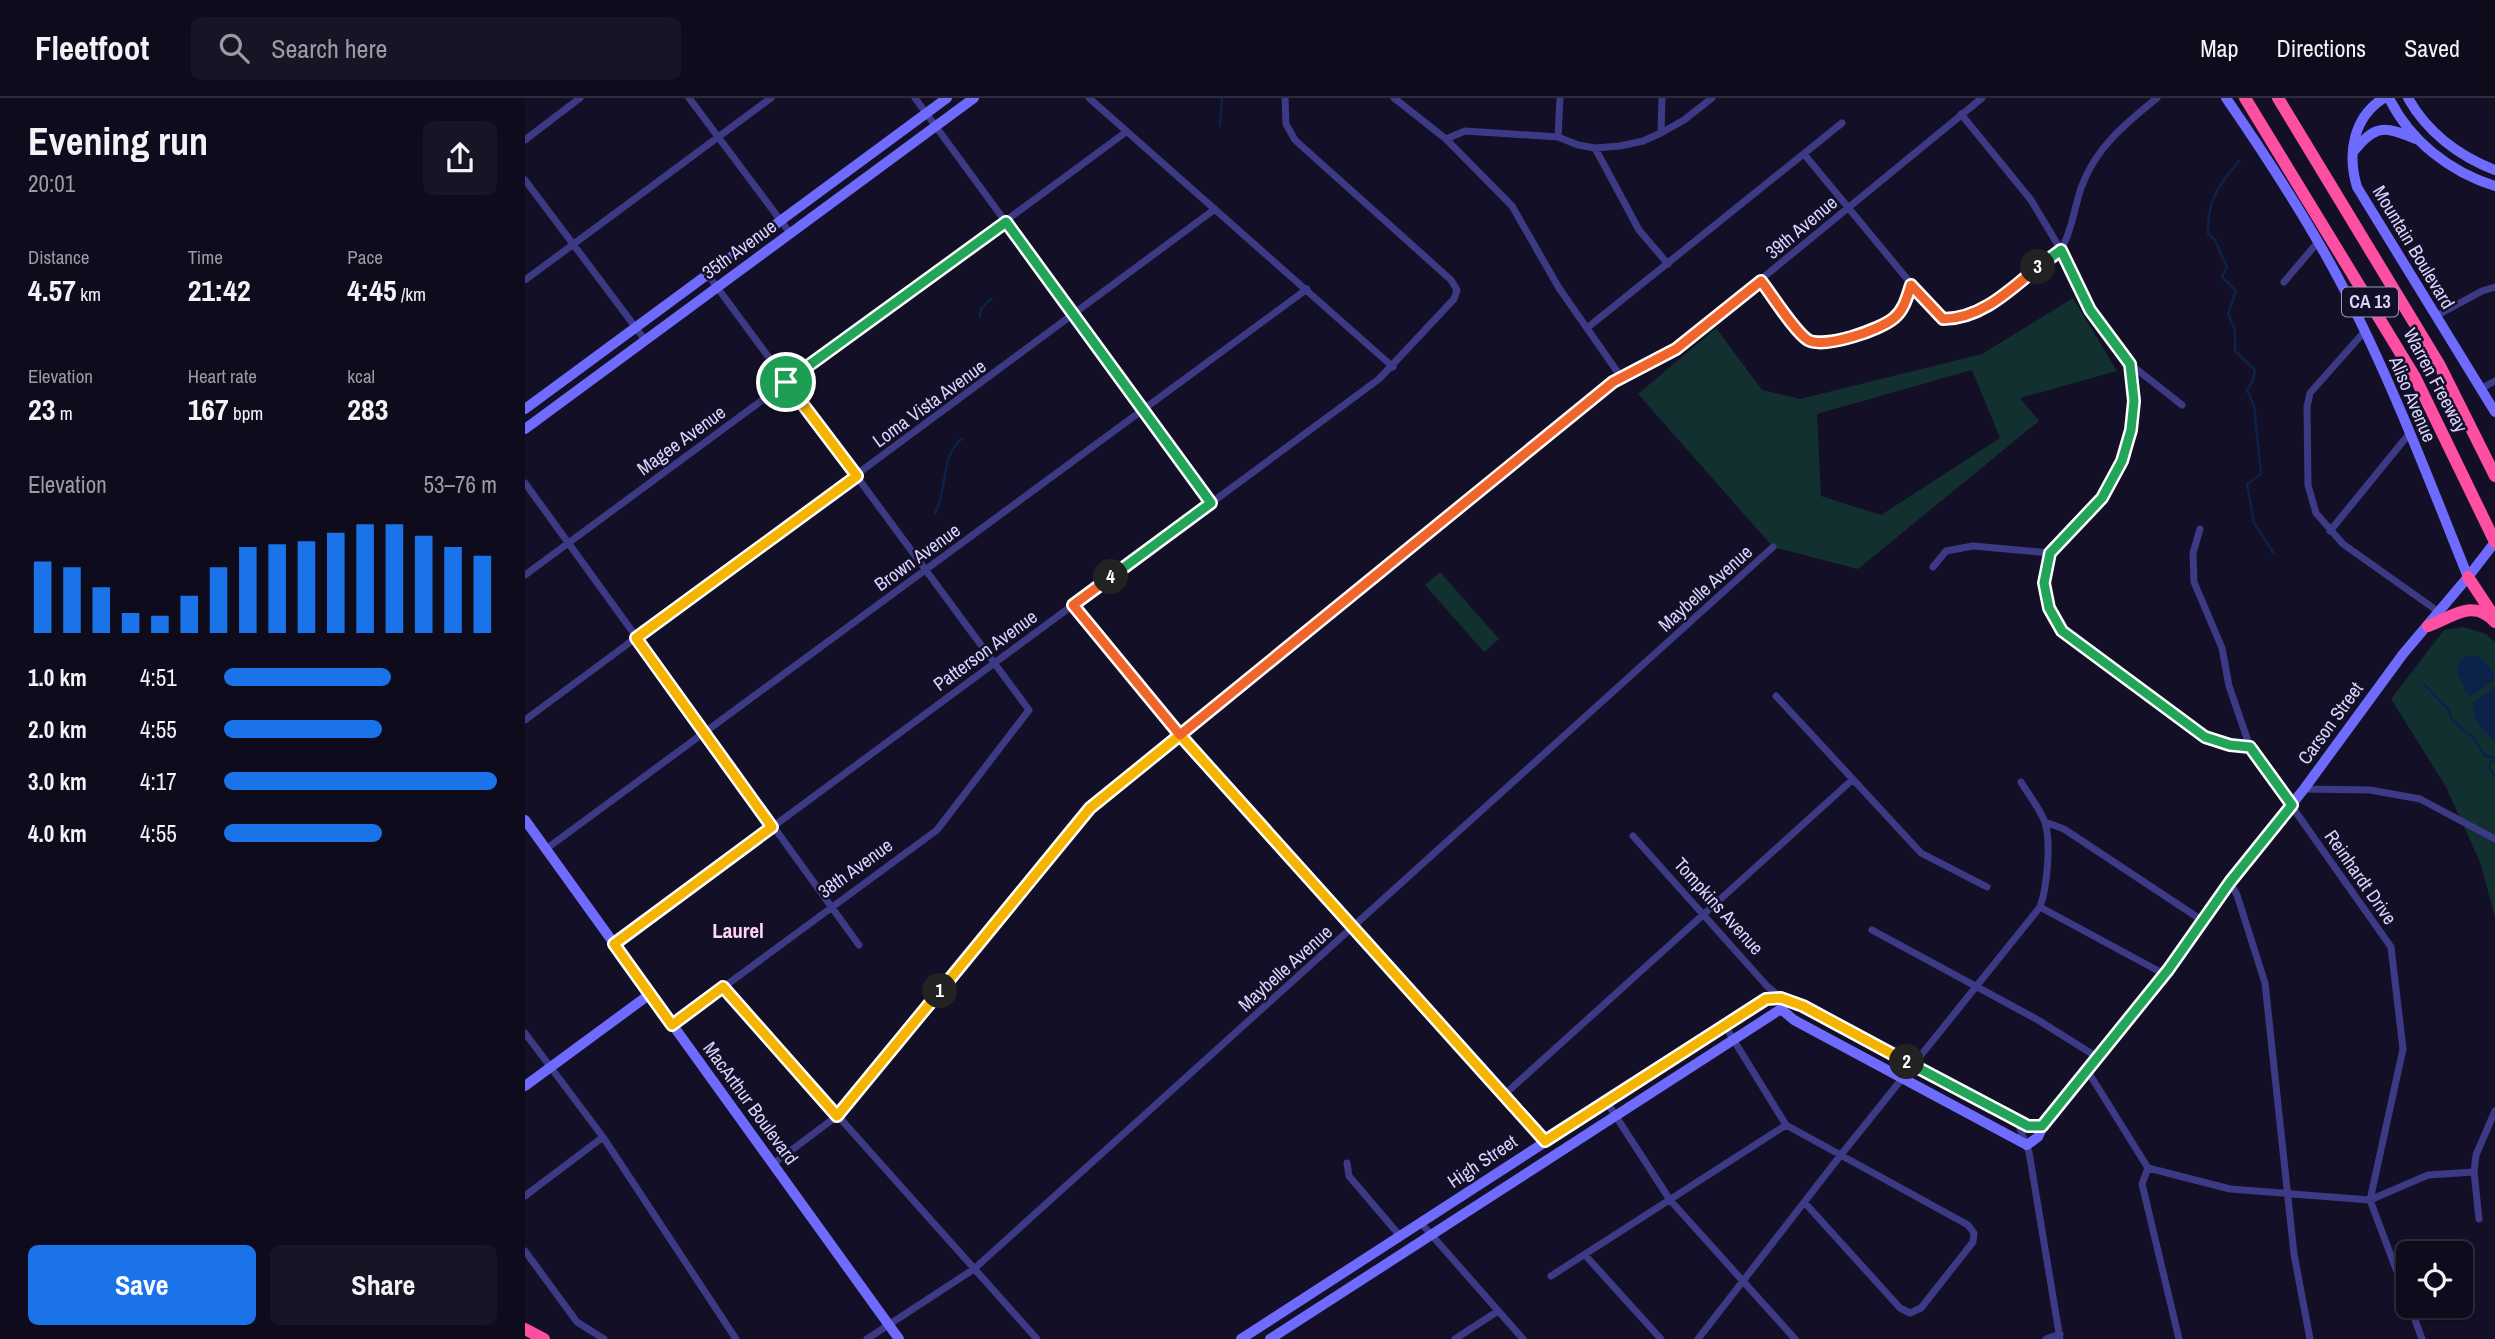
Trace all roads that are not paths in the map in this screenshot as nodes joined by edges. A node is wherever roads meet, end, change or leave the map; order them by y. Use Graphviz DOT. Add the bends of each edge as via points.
graph roads {
  1 [pos="580,98"];
  2 [pos="689,98"];
  3 [pos="771,98"];
  4 [pos="915,98"];
  5 [pos="947,98"];
  6 [pos="974,98"];
  7 [pos="1089,98"];
  8 [pos="1285,98"];
  9 [pos="1394,98"];
  10 [pos="1560,98"];
  11 [pos="1663,98"];
  12 [pos="1712,98"];
  13 [pos="1982,98"];
  14 [pos="2157,98"];
  15 [pos="2226,98"];
  16 [pos="2245,98"];
  17 [pos="2278,98"];
  18 [pos="2384,98"];
  19 [pos="2389,98"];
  20 [pos="2408,98"];
  21 [pos="926,113"];
  22 [pos="1961,114"];
  23 [pos="1842,123"];
  24 [pos="936,126"];
  25 [pos="1126,132"];
  26 [pos="1661,133"];
  27 [pos="1558,136"];
  28 [pos="719,137"];
  29 [pos="1446,139"];
  30 [pos="525,140"];
  31 [pos="2419,141"];
  32 [pos="1595,148"];
  33 [pos="2354,151"];
  34 [pos="1804,154"];
  35 [pos="2495,170"];
  36 [pos="525,180"];
  37 [pos="2495,186"];
  38 [pos="1848,208"];
  39 [pos="1216,209"];
  40 [pos="780,221"];
  41 [pos="1006,222"];
  42 [pos="790,233"];
  43 [pos="2318,242"];
  44 [pos="572,243"];
  45 [pos="2061,250"];
  46 [pos="1668,264"];
  47 [pos="708,275"];
  48 [pos="525,280"];
  49 [pos="1761,281"];
  50 [pos="2284,282"];
  51 [pos="1911,285"];
  52 [pos="717,287"];
  53 [pos="2495,287"];
  54 [pos="1307,289"];
  55 [pos="1075,316"];
  56 [pos="2436,316"];
  57 [pos="636,328"];
  58 [pos="1587,328"];
  59 [pos="2365,331"];
  60 [pos="645,340"];
  61 [pos="2130,364"];
  62 [pos="1393,367"];
  63 [pos="1621,377"];
  64 [pos="2495,381"];
  65 [pos="786,382"];
  66 [pos="2480,389"];
  67 [pos="2182,405"];
  68 [pos="525,409"];
  69 [pos="1144,409"];
  70 [pos="2495,412"];
  71 [pos="525,429"];
  72 [pos="2409,433"];
  73 [pos="857,476"];
  74 [pos="2495,476"];
  75 [pos="525,483"];
  76 [pos="1211,503"];
  77 [pos="2200,529"];
  78 [pos="2330,531"];
  79 [pos="2495,542"];
  80 [pos="568,543"];
  81 [pos="1773,547"];
  82 [pos="2050,553"];
  83 [pos="1933,567"];
  84 [pos="927,570"];
  85 [pos="525,575"];
  86 [pos="2468,577"];
  87 [pos="1073,605"];
  88 [pos="2439,612"];
  89 [pos="2495,621"];
  90 [pos="2428,626"];
  91 [pos="636,638"];
  92 [pos="994,663"];
  93 [pos="1776,696"];
  94 [pos="525,720"];
  95 [pos="704,733"];
  96 [pos="1180,735"];
  97 [pos="2250,747"];
  98 [pos="1852,780"];
  99 [pos="2021,782"];
  100 [pos="2304,789"];
  101 [pos="2292,805"];
  102 [pos="525,820"];
  103 [pos="2045,822"];
  104 [pos="772,827"];
  105 [pos="1633,836"];
  106 [pos="2495,839"];
  107 [pos="546,849"];
  108 [pos="2230,882"];
  109 [pos="1987,887"];
  110 [pos="2040,907"];
  111 [pos="831,908"];
  112 [pos="1703,914"];
  113 [pos="2203,921"];
  114 [pos="1353,927"];
  115 [pos="1872,930"];
  116 [pos="614,944"];
  117 [pos="859,945"];
  118 [pos="2164,974"];
  119 [pos="723,987"];
  120 [pos="1977,987"];
  121 [pos="650,994"];
  122 [pos="1781,1004"];
  123 [pos="672,1025"];
  124 [pos="1725,1026"];
  125 [pos="525,1033"];
  126 [pos="1734,1039"];
  127 [pos="2097,1057"];
  128 [pos="1914,1065"];
  129 [pos="550,1067"];
  130 [pos="2087,1070"];
  131 [pos="1904,1078"];
  132 [pos="525,1086"];
  133 [pos="1505,1094"];
  134 [pos="1607,1101"];
  135 [pos="2495,1111"];
  136 [pos="837,1116"];
  137 [pos="1616,1116"];
  138 [pos="2017,1120"];
  139 [pos="1786,1125"];
  140 [pos="2042,1126"];
  141 [pos="603,1137"];
  142 [pos="1545,1141"];
  143 [pos="2027,1145"];
  144 [pos="1840,1156"];
  145 [pos="1347,1163"];
  146 [pos="773,1164"];
  147 [pos="2148,1168"];
  148 [pos="2474,1172"];
  149 [pos="2287,1194"];
  150 [pos="525,1196"];
  151 [pos="1670,1200"];
  152 [pos="2370,1200"];
  153 [pos="1805,1203"];
  154 [pos="2479,1219"];
  155 [pos="1421,1223"];
  156 [pos="1400,1236"];
  157 [pos="1431,1237"];
  158 [pos="525,1251"];
  159 [pos="1585,1255"];
  160 [pos="974,1269"];
  161 [pos="2396,1269"];
  162 [pos="1551,1276"];
  163 [pos="1742,1283"];
  164 [pos="1498,1311"];
  165 [pos="2414,1318"];
  166 [pos="889,1325"];
  167 [pos="1260,1326"];
  168 [pos="525,1329"];
  169 [pos="525,1335"];
  170 [pos="2060,1336"];
  171 [pos="531,1339"];
  172 [pos="544,1339"];
  173 [pos="604,1339"];
  174 [pos="736,1339"];
  175 [pos="867,1339"];
  176 [pos="899,1339"];
  177 [pos="1037,1339"];
  178 [pos="1241,1339"];
  179 [pos="1270,1339"];
  180 [pos="1455,1339"];
  181 [pos="1523,1339"];
  182 [pos="1661,1339"];
  183 [pos="1698,1339"];
  184 [pos="1794,1339"];
  185 [pos="2046,1339"];
  186 [pos="2179,1339"];
  187 [pos="2310,1339"];
  188 [pos="2422,1339"];
  1 -- 30 [label="street"];
  2 -- 28 [label="street"];
  3 -- 28 [label="street"];
  4 -- 21 [label="street"];
  5 -- 21 [label="main road, 35th Avenue"];
  6 -- 24 [label="main road, 35th Avenue"];
  7 -- 25 [label="street"];
  8 -- 62 [label="street, Patterson Avenue" via="1286,124 1295,140 1457,290"];
  9 -- 29 [label="street"];
  10 -- 27 [label="street"];
  11 -- 26 [label="street"];
  12 -- 26 [label="street"];
  13 -- 22 [label="street, 39th Avenue"];
  14 -- 45 [label="street" via="2114,134 2095,159"];
  15 -- 43 [label="main road, Aliso Avenue"];
  16 -- 79 [label="highway, Warren Freeway / CA 13" via="2415,377"];
  17 -- 74 [label="highway, Warren Freeway / CA 13" via="2439,363"];
  18 -- 33 [label="main road, Mountain Boulevard" via="2359,123"];
  19 -- 31 [label="main road"];
  20 -- 35 [label="main road" via="2435,134 2469,159"];
  21 -- 24 [label="street"];
  21 -- 40 [label="main road, 35th Avenue"];
  22 -- 38 [label="street, 39th Avenue"];
  22 -- 45 [label="street" via="2031,200"];
  23 -- 34 [label="street"];
  24 -- 41 [label="street"];
  24 -- 42 [label="main road, 35th Avenue"];
  25 -- 39 [label="street"];
  25 -- 41 [label="street, Magee Avenue"];
  26 -- 32 [label="street" via="1643,141"];
  27 -- 29 [label="street" via="1465,131"];
  27 -- 32 [label="street"];
  28 -- 40 [label="street"];
  28 -- 44 [label="street"];
  29 -- 58 [label="street" via="1512,206"];
  31 -- 33 [label="main road" via="2392,130 2378,130"];
  31 -- 37 [label="main road" via="2448,164"];
  32 -- 46 [label="street" via="1639,230"];
  33 -- 56 [label="main road, Mountain Boulevard" via="2357,187"];
  34 -- 38 [label="street"];
  34 -- 46 [label="street"];
  36 -- 44 [label="street"];
  38 -- 49 [label="street, 39th Avenue"];
  38 -- 51 [label="street"];
  39 -- 54 [label="street"];
  39 -- 55 [label="street, Loma Vista Avenue"];
  40 -- 42 [label="street"];
  40 -- 47 [label="main road, 35th Avenue"];
  41 -- 55 [label="street"];
  41 -- 65 [label="street, Magee Avenue"];
  42 -- 52 [label="main road, 35th Avenue"];
  43 -- 50 [label="street"];
  43 -- 59 [label="main road, Aliso Avenue"];
  44 -- 48 [label="street"];
  44 -- 57 [label="street"];
  45 -- 51 [label="street" via="1993,304 1958,319 1943,319"];
  45 -- 61 [label="street" via="2090,310"];
  46 -- 58 [label="street"];
  47 -- 52 [label="street"];
  47 -- 57 [label="main road, 35th Avenue"];
  49 -- 51 [label="street" via="1804,338 1815,344 1885,325 1904,305"];
  49 -- 63 [label="street, 39th Avenue" via="1676,349"];
  52 -- 60 [label="main road, 35th Avenue"];
  52 -- 65 [label="street"];
  53 -- 56 [label="street"];
  54 -- 62 [label="street"];
  54 -- 69 [label="street, Brown Avenue"];
  55 -- 69 [label="street"];
  55 -- 73 [label="street, Loma Vista Avenue"];
  56 -- 66 [label="main road, Mountain Boulevard"];
  57 -- 60 [label="street"];
  57 -- 68 [label="main road, 35th Avenue"];
  58 -- 63 [label="street"];
  59 -- 72 [label="main road, Aliso Avenue"];
  59 -- 78 [label="street" via="2311,393 2308,407 2308,485 2316,513"];
  60 -- 71 [label="main road, 35th Avenue"];
  61 -- 67 [label="street"];
  61 -- 82 [label="street" via="2134,401 2122,461 2102,498"];
  62 -- 76 [label="street, Patterson Avenue"];
  63 -- 96 [label="street, 39th Avenue"];
  64 -- 66 [label="street"];
  65 -- 73 [label="street"];
  65 -- 80 [label="street, Magee Avenue"];
  66 -- 70 [label="main road, Mountain Boulevard"];
  69 -- 76 [label="street"];
  69 -- 84 [label="street, Brown Avenue"];
  72 -- 78 [label="street"];
  72 -- 86 [label="main road, Aliso Avenue"];
  73 -- 84 [label="street"];
  73 -- 91 [label="street, Loma Vista Avenue"];
  75 -- 80 [label="street"];
  76 -- 87 [label="street, Patterson Avenue"];
  77 -- 97 [label="street, Reinhardt Drive" via="2193,553 2194,582 2223,648 2229,686"];
  78 -- 88 [label="street"];
  79 -- 86 [label="main road, Carson Street"];
  80 -- 85 [label="street, Magee Avenue"];
  80 -- 91 [label="street"];
  81 -- 114 [label="street, Maybelle Avenue"];
  82 -- 83 [label="street" via="1973,546 1946,551"];
  82 -- 97 [label="street" via="2044,583 2049,608 2062,631 2205,737"];
  84 -- 92 [label="street"];
  84 -- 95 [label="street, Brown Avenue"];
  86 -- 88 [label="main road, Carson Street"];
  86 -- 89 [label="highway"];
  87 -- 92 [label="street, Patterson Avenue"];
  87 -- 96 [label="street"];
  88 -- 90 [label="main road, Carson Street"];
  89 -- 90 [label="highway" via="2478,611 2462,611"];
  90 -- 100 [label="main road, Carson Street"];
  91 -- 94 [label="street, Loma Vista Avenue"];
  91 -- 95 [label="street"];
  92 -- 104 [label="street, Patterson Avenue"];
  92 -- 111 [label="street, 38th Avenue" via="1029,710 937,830"];
  93 -- 98 [label="street"];
  95 -- 104 [label="street"];
  95 -- 107 [label="street, Brown Avenue"];
  96 -- 114 [label="street"];
  96 -- 136 [label="street, 39th Avenue" via="1090,808"];
  97 -- 101 [label="street, Reinhardt Drive"];
  98 -- 109 [label="street" via="1921,853"];
  98 -- 112 [label="street"];
  99 -- 103 [label="street"];
  100 -- 101 [label="main road, Carson Street"];
  100 -- 106 [label="street" via="2369,790 2420,800"];
  101 -- 108 [label="main road, Carson Street"];
  101 -- 152 [label="street, Reinhardt Drive" via="2391,947 2403,1049"];
  102 -- 107 [label="main road, MacArthur Boulevard"];
  103 -- 110 [label="street" via="2048,869"];
  103 -- 113 [label="street" via="2064,829"];
  104 -- 111 [label="street"];
  104 -- 116 [label="street, Patterson Avenue"];
  105 -- 112 [label="street, Tompkins Avenue"];
  107 -- 116 [label="main road, MacArthur Boulevard"];
  108 -- 113 [label="main road, Carson Street"];
  108 -- 149 [label="street" via="2265,983"];
  110 -- 118 [label="street"];
  110 -- 120 [label="street"];
  111 -- 117 [label="street"];
  111 -- 119 [label="street, 38th Avenue"];
  112 -- 122 [label="street, Tompkins Avenue"];
  112 -- 133 [label="street"];
  113 -- 118 [label="main road, Carson Street"];
  114 -- 133 [label="street"];
  114 -- 160 [label="street, Maybelle Avenue"];
  115 -- 120 [label="street"];
  116 -- 121 [label="main road, MacArthur Boulevard"];
  118 -- 127 [label="main road, Carson Street"];
  119 -- 123 [label="street, 38th Avenue"];
  119 -- 136 [label="street"];
  120 -- 127 [label="street"];
  120 -- 128 [label="street"];
  121 -- 123 [label="main road, MacArthur Boulevard"];
  121 -- 129 [label="main road"];
  122 -- 124 [label="main road, High Street" via="1766,999"];
  122 -- 126 [label="main road, High Street"];
  122 -- 128 [label="main road, Tompkins Avenue" via="1803,1006"];
  122 -- 131 [label="main road, Tompkins Avenue" via="1794,1020"];
  123 -- 146 [label="main road, MacArthur Boulevard"];
  124 -- 126 [label="street"];
  124 -- 134 [label="main road, High Street"];
  125 -- 129 [label="street"];
  126 -- 137 [label="main road, High Street"];
  126 -- 139 [label="street"];
  127 -- 130 [label="main road, Carson Street"];
  128 -- 131 [label="street"];
  128 -- 138 [label="main road, Tompkins Avenue"];
  129 -- 132 [label="main road"];
  129 -- 141 [label="street"];
  130 -- 140 [label="main road, Carson Street"];
  130 -- 147 [label="street"];
  131 -- 143 [label="main road, Tompkins Avenue"];
  131 -- 144 [label="street"];
  133 -- 142 [label="street"];
  134 -- 137 [label="street"];
  134 -- 142 [label="main road, High Street"];
  135 -- 148 [label="street" via="2480,1140"];
  136 -- 146 [label="street, 39th Avenue"];
  136 -- 160 [label="street"];
  137 -- 151 [label="street"];
  137 -- 157 [label="main road, High Street"];
  138 -- 140 [label="main road, Tompkins Avenue"];
  138 -- 143 [label="street"];
  139 -- 144 [label="street"];
  139 -- 151 [label="street"];
  140 -- 143 [label="main road"];
  141 -- 150 [label="street"];
  141 -- 174 [label="street"];
  142 -- 155 [label="main road, High Street"];
  143 -- 170 [label="street"];
  144 -- 153 [label="street"];
  144 -- 153 [label="street" via="1968,1225 1973,1233 1969,1249 1921,1308 1910,1313 1900,1308"];
  145 -- 156 [label="street" via="1349,1176"];
  146 -- 166 [label="main road, MacArthur Boulevard"];
  147 -- 149 [label="street" via="2230,1189"];
  147 -- 186 [label="street" via="2141,1184"];
  148 -- 152 [label="street" via="2428,1175"];
  148 -- 154 [label="street"];
  149 -- 152 [label="street"];
  149 -- 187 [label="street"];
  151 -- 159 [label="street"];
  151 -- 163 [label="street"];
  152 -- 161 [label="street"];
  153 -- 163 [label="street"];
  155 -- 156 [label="main road, High Street"];
  155 -- 157 [label="street"];
  156 -- 167 [label="main road, High Street"];
  157 -- 164 [label="street"];
  157 -- 179 [label="main road, High Street"];
  158 -- 173 [label="street" via="577,1322"];
  159 -- 162 [label="street"];
  159 -- 182 [label="street"];
  160 -- 166 [label="street, Maybelle Avenue"];
  160 -- 177 [label="street"];
  163 -- 183 [label="street"];
  163 -- 184 [label="street"];
  164 -- 180 [label="street"];
  164 -- 181 [label="street"];
  165 -- 188 [label="street"];
  166 -- 175 [label="street, Maybelle Avenue"];
  166 -- 176 [label="main road, MacArthur Boulevard"];
  167 -- 178 [label="main road, High Street"];
  167 -- 179 [label="street"];
  168 -- 172 [label="highway"];
  169 -- 171 [label="highway"];
  170 -- 185 [label="street"];
}
